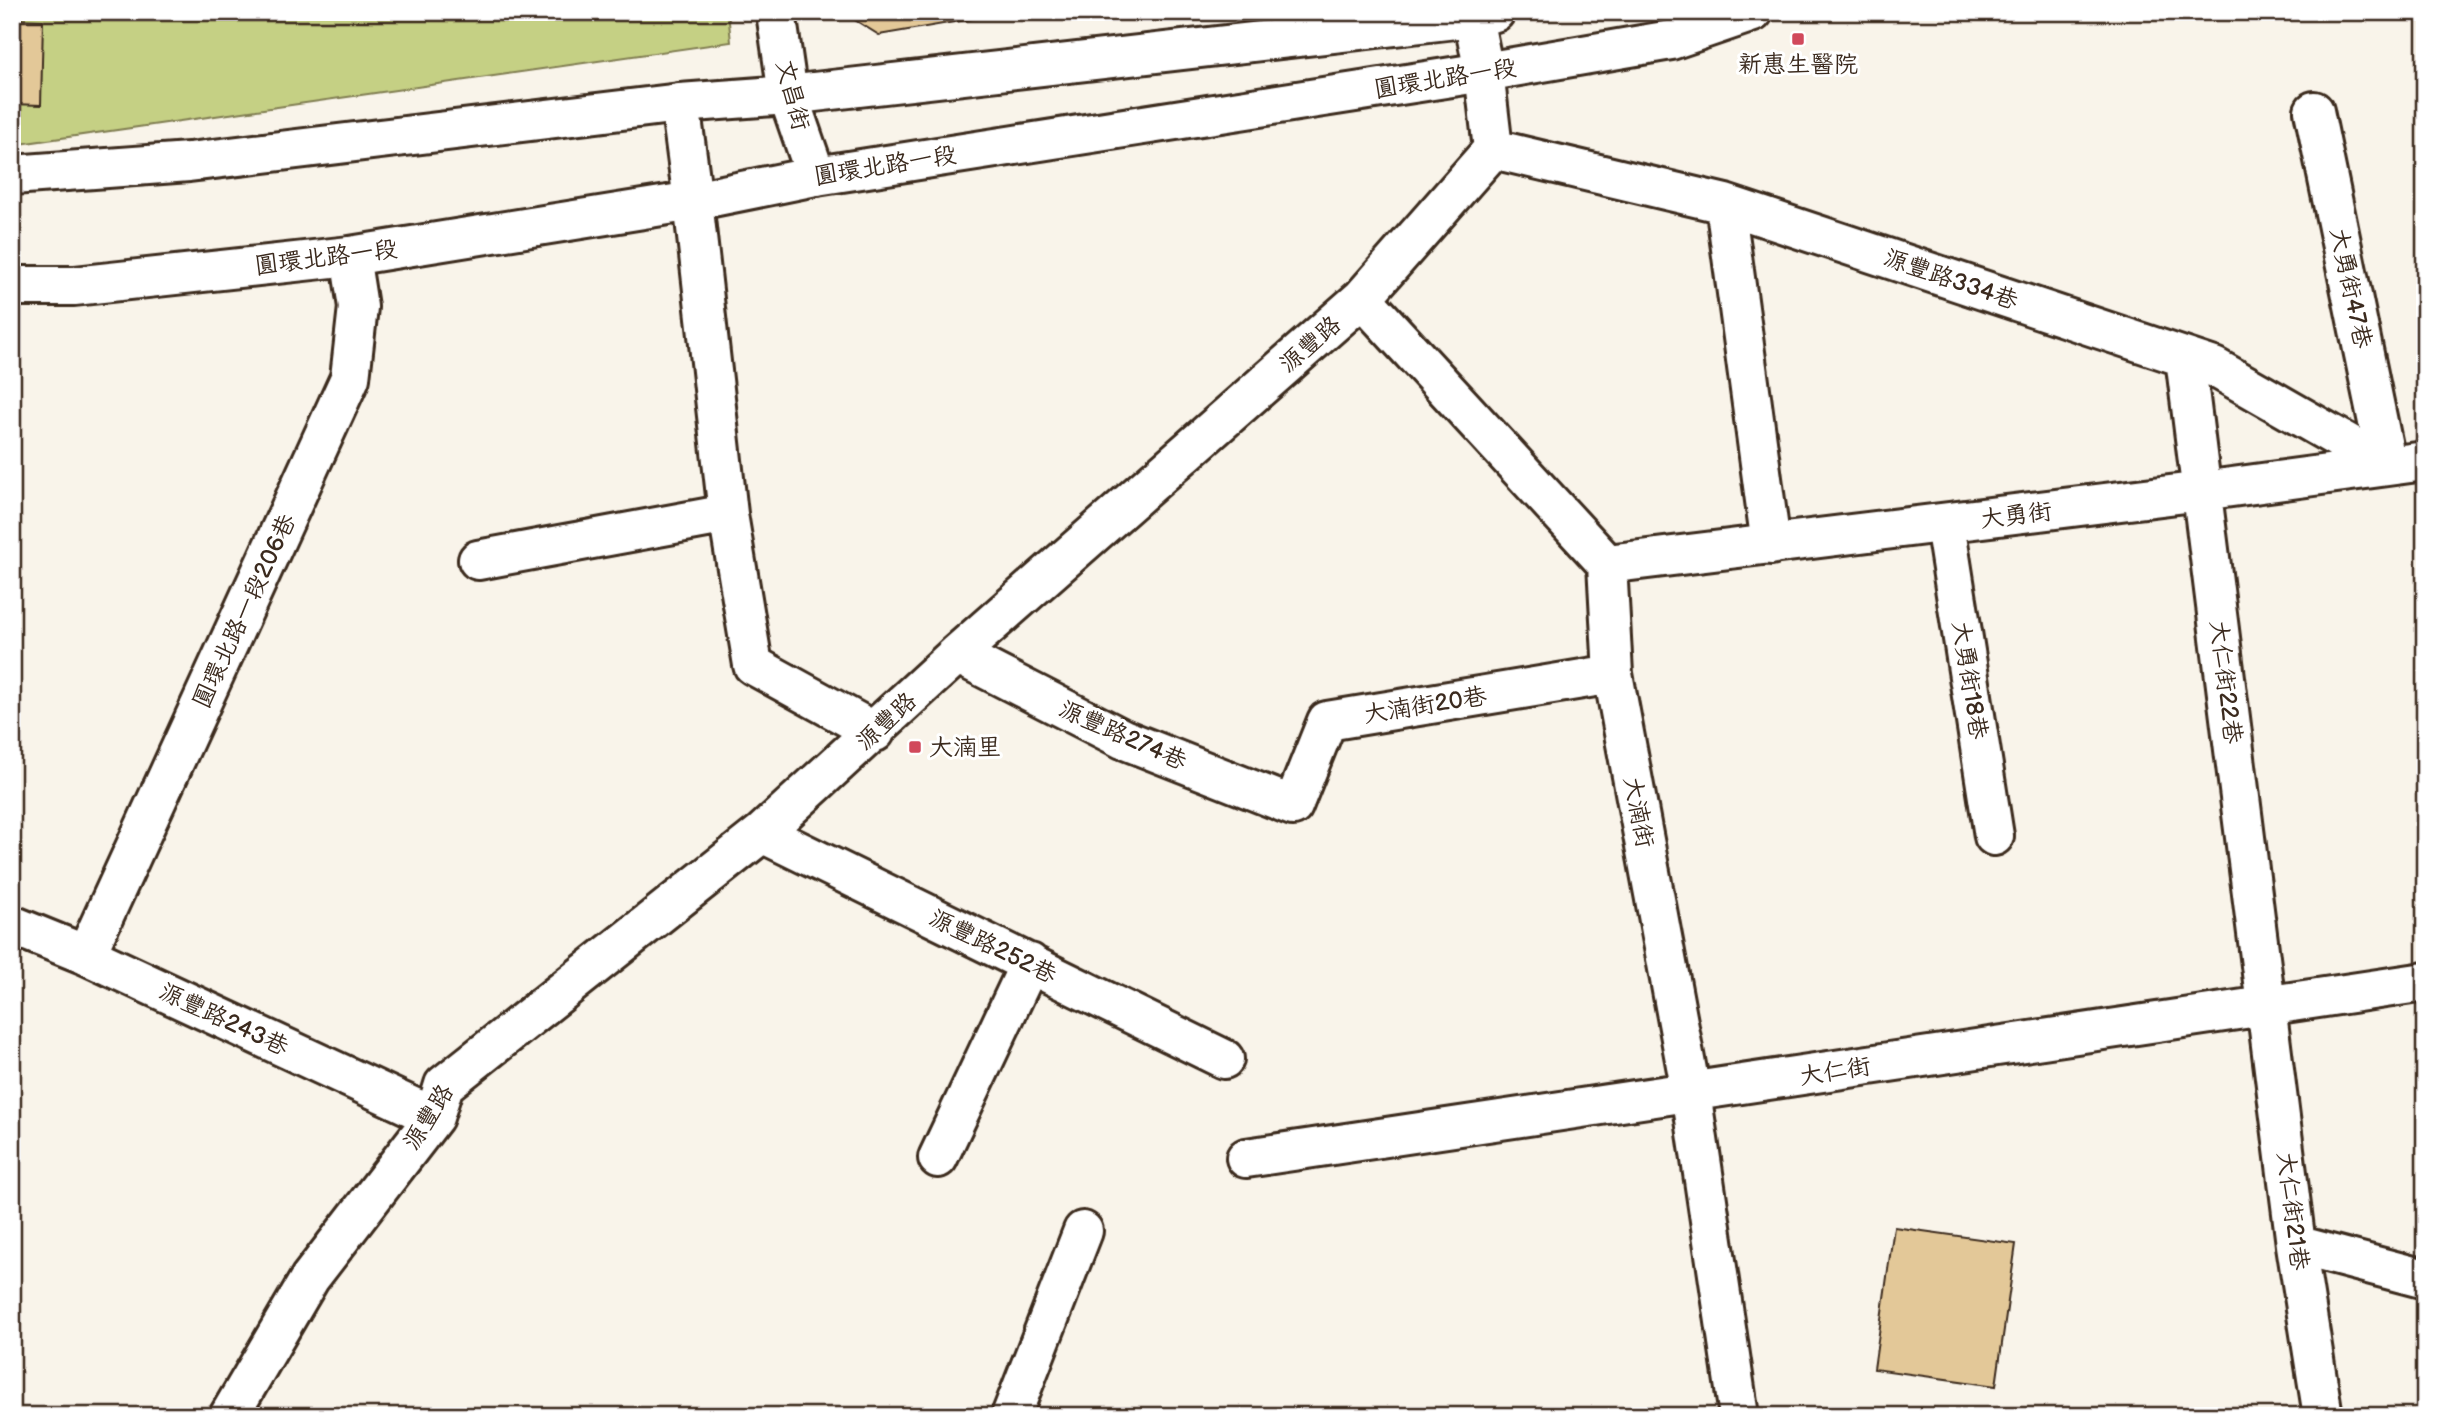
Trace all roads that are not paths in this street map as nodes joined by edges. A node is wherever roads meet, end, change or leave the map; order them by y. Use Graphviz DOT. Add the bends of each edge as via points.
graph roads {
  1 [pos="776,12"];
  2 [pos="1753,12"];
  3 [pos="1484,14"];
  4 [pos="1484,72"];
  5 [pos="788,94"];
  6 [pos="680,103"];
  7 [pos="2314,111"];
  8 [pos="1493,149"];
  9 [pos="12,175"];
  10 [pos="816,176"];
  11 [pos="693,201"];
  12 [pos="1725,204"];
  13 [pos="350,257"];
  14 [pos="12,286"];
  15 [pos="1362,298"];
  16 [pos="2185,358"];
  17 [pos="2425,461"];
  18 [pos="2388,466"];
  19 [pos="2202,492"];
  20 [pos="728,513"];
  21 [pos="1945,524"];
  22 [pos="1771,545"];
  23 [pos="478,560"];
  24 [pos="1607,564"];
  25 [pos="957,654"];
  26 [pos="1613,674"];
  27 [pos="875,732"];
  28 [pos="1293,806"];
  29 [pos="762,833"];
  30 [pos="1994,836"];
  31 [pos="12,925"];
  32 [pos="86,955"];
  33 [pos="1030,963"];
  34 [pos="2425,982"];
  35 [pos="2267,1005"];
  36 [pos="1224,1059"];
  37 [pos="1691,1092"];
  38 [pos="434,1117"];
  39 [pos="937,1158"];
  40 [pos="1246,1158"];
  41 [pos="1083,1231"];
  42 [pos="2296,1245"];
  43 [pos="2425,1279"];
  44 [pos="229,1416"];
  45 [pos="1011,1416"];
  46 [pos="1739,1416"];
  47 [pos="2323,1416"];
  1 -- 5 [label="street, 文昌街"];
  2 -- 4 [label="street, 圓環北路一段" via="1671,40"];
  3 -- 4 [label="street"];
  3 -- 5 [label="street"];
  4 -- 8 [label="street"];
  4 -- 10 [label="street, 圓環北路一段"];
  5 -- 6 [label="street"];
  5 -- 10 [label="street, 文昌街"];
  6 -- 9 [label="street" via="189,162"];
  6 -- 11 [label="street"];
  7 -- 18 [label="street, 大勇街47巷"];
  8 -- 12 [label="street, 源豐路334巷"];
  8 -- 15 [label="street, 源豐路"];
  10 -- 11 [label="street, 圓環北路一段"];
  11 -- 13 [label="street, 圓環北路一段"];
  11 -- 20 [label="street"];
  12 -- 16 [label="street, 源豐路334巷"];
  12 -- 22 [label="street"];
  13 -- 14 [label="street, 圓環北路一段" via="74,286"];
  13 -- 32 [label="street, 圓環北路一段206巷" via="358,306 350,378"];
  15 -- 24 [label="street"];
  15 -- 25 [label="street, 源豐路"];
  16 -- 18 [label="street, 源豐路334巷" via="2214,367"];
  16 -- 19 [label="street, 大仁街22巷"];
  17 -- 18 [label="street, 大勇街"];
  18 -- 19 [label="street, 大勇街"];
  19 -- 21 [label="street, 大勇街"];
  19 -- 35 [label="street, 大仁街22巷"];
  20 -- 23 [label="street"];
  20 -- 27 [label="street" via="753,666"];
  21 -- 22 [label="street, 大勇街"];
  21 -- 30 [label="street, 大勇街18巷"];
  22 -- 24 [label="street, 大勇街"];
  24 -- 26 [label="street, 大湳街"];
  25 -- 27 [label="street, 源豐路"];
  25 -- 28 [label="street, 源豐路274巷" via="1123,739"];
  26 -- 28 [label="street, 大湳街20巷" via="1327,721"];
  26 -- 37 [label="street, 大湳街"];
  27 -- 29 [label="street, 源豐路"];
  29 -- 33 [label="street, 源豐路252巷"];
  29 -- 38 [label="street, 源豐路" via="444,1085"];
  31 -- 32 [label="street, 源豐路243巷"];
  32 -- 38 [label="street, 源豐路243巷"];
  33 -- 36 [label="street, 源豐路252巷"];
  33 -- 39 [label="street"];
  34 -- 35 [label="street, 大仁街"];
  35 -- 37 [label="street, 大仁街"];
  35 -- 42 [label="street, 大仁街21巷"];
  37 -- 40 [label="street, 大仁街"];
  37 -- 46 [label="street, 大湳街"];
  38 -- 44 [label="street, 源豐路" via="310,1278"];
  41 -- 45 [label="street"];
  42 -- 43 [label="street"];
  42 -- 47 [label="street, 大仁街21巷"];
}
